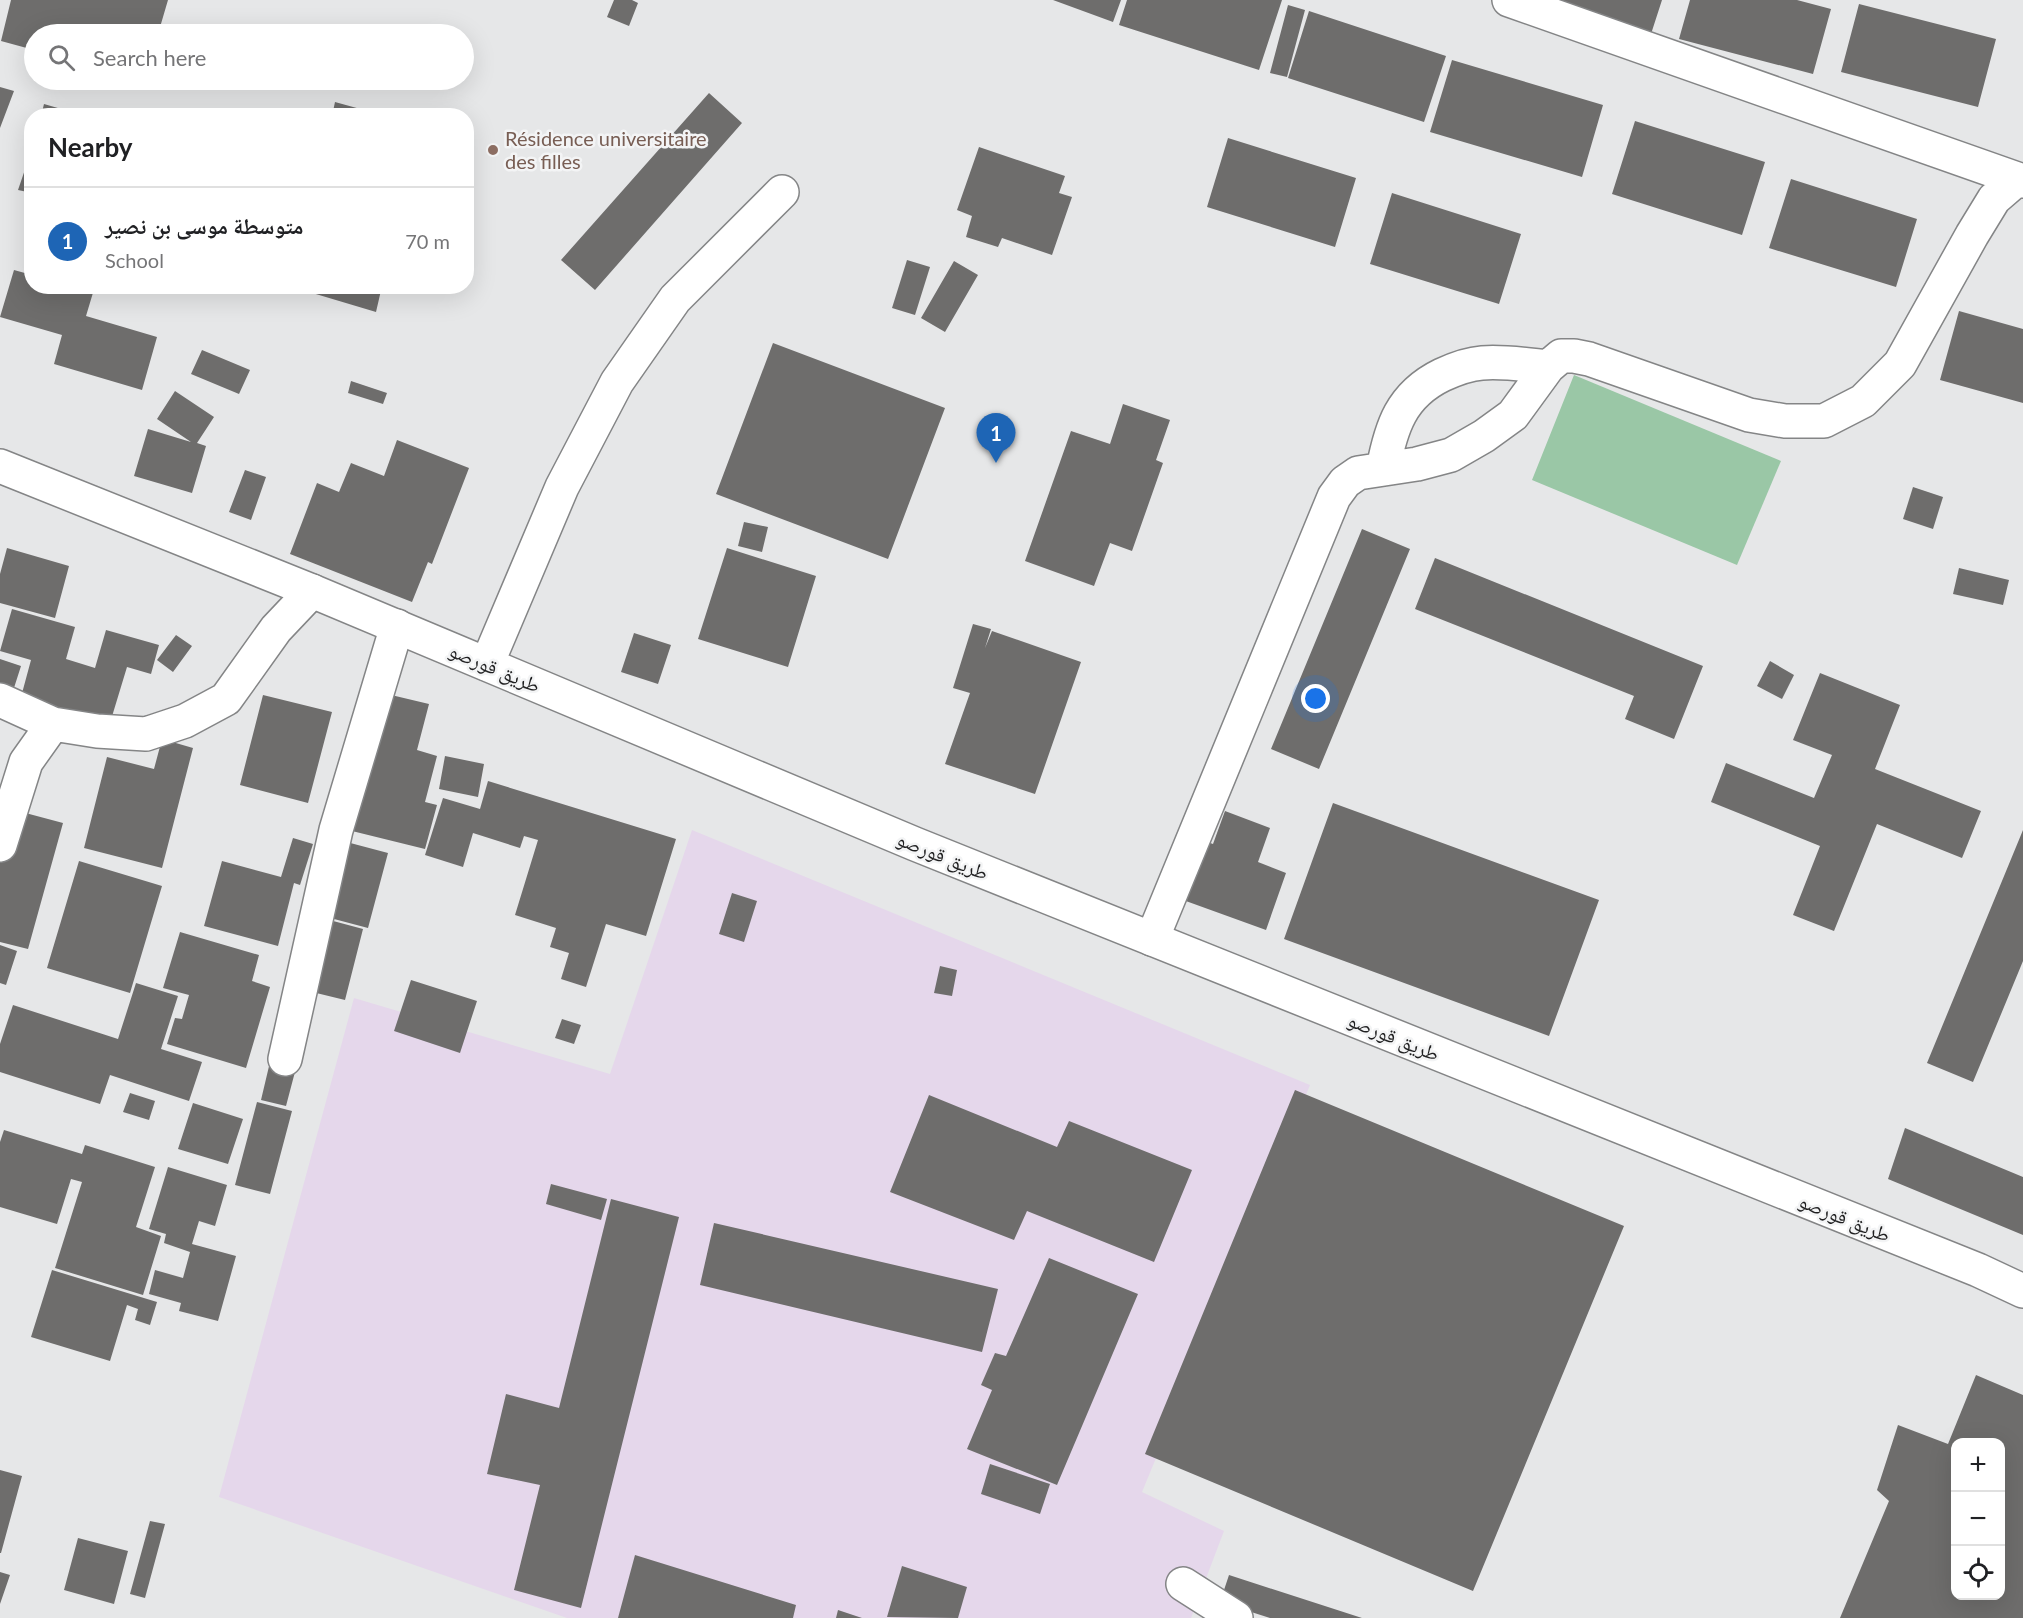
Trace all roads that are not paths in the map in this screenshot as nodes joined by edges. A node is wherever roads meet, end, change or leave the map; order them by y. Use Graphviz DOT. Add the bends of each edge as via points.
graph roads {
  1 [pos="1509,0"];
  2 [pos="2020,180"];
  3 [pos="782,192"];
  4 [pos="1548,367"];
  5 [pos="0,466"];
  6 [pos="1383,469"];
  7 [pos="312,591"];
  8 [pos="397,626"];
  9 [pos="487,664"];
  10 [pos="0,700"];
  11 [pos="53,724"];
  12 [pos="0,845"];
  13 [pos="1152,939"];
  14 [pos="285,1059"];
  15 [pos="2023,1291"];
  16 [pos="1183,1584"];
  17 [pos="1236,1618"];
  1 -- 2 [label="street"];
  2 -- 4 [label="street" via="1994,199 1900,364 1863,401 1824,421 1785,421 1749,415 1574,356 1561,356"];
  3 -- 9 [label="street" via="675,299 617,382 562,487"];
  4 -- 6 [label="street" via="1513,415 1484,436 1451,455"];
  4 -- 6 [label="street" via="1482,363 1458,368 1435,379 1415,393 1401,411 1389,438"];
  5 -- 7 [label="street, طريق قورصو"];
  6 -- 13 [label="street" via="1358,473 1334,497"];
  7 -- 8 [label="street, طريق قورصو"];
  7 -- 11 [label="street" via="276,629 225,699 185,721 146,734"];
  8 -- 9 [label="street, طريق قورصو"];
  8 -- 14 [label="street" via="336,830"];
  9 -- 13 [label="street, طريق قورصو"];
  10 -- 11 [label="street"];
  11 -- 12 [label="street" via="26,762"];
  13 -- 15 [label="street, طريق قورصو"];
  16 -- 17 [label="street"];
}
